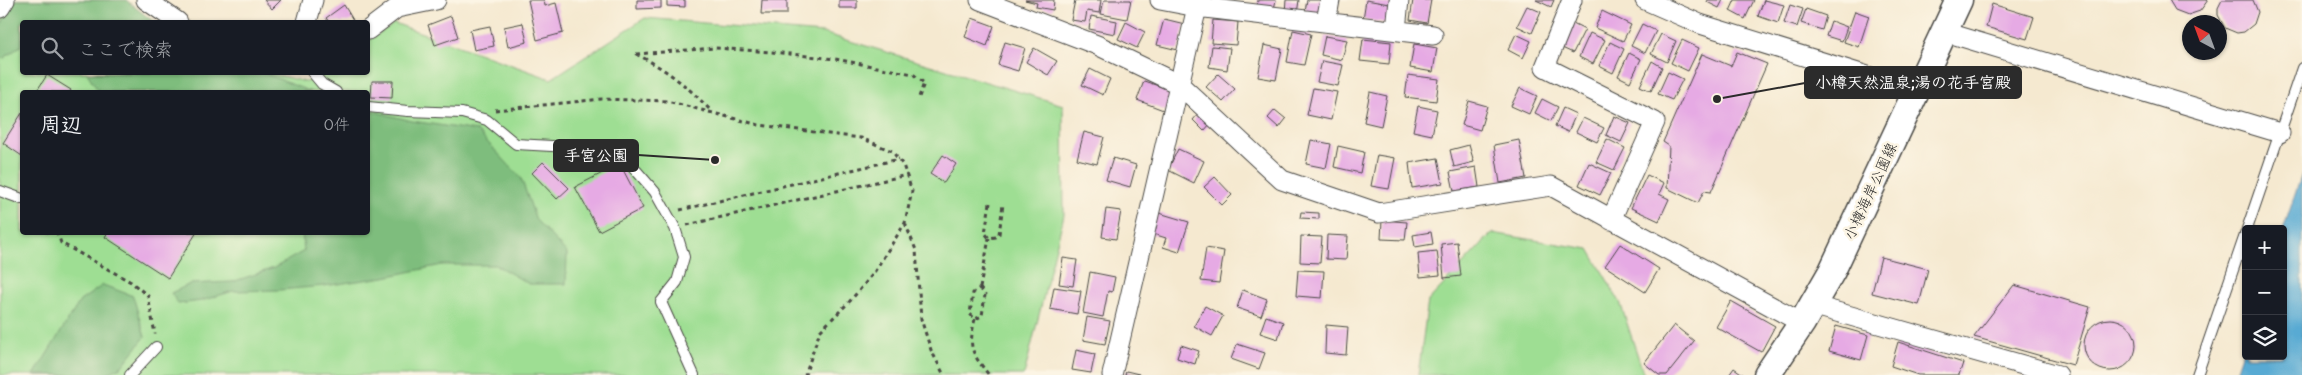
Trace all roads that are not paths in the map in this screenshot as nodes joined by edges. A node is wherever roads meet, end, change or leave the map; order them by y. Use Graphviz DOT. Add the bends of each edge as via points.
graph roads {
  1 [pos="5,0"];
  2 [pos="146,0"];
  3 [pos="313,0"];
  4 [pos="436,0"];
  5 [pos="980,0"];
  6 [pos="1160,0"];
  7 [pos="1330,0"];
  8 [pos="1399,0"];
  9 [pos="1572,0"];
  10 [pos="1645,0"];
  11 [pos="1959,0"];
  12 [pos="1197,7"];
  13 [pos="0,8"];
  14 [pos="175,20"];
  15 [pos="308,20"];
  16 [pos="1326,22"];
  17 [pos="370,28"];
  18 [pos="1396,30"];
  19 [pos="1945,32"];
  20 [pos="1433,34"];
  21 [pos="2302,68"];
  22 [pos="314,75"];
  23 [pos="1180,85"];
  24 [pos="332,90"];
  25 [pos="1916,91"];
  26 [pos="370,106"];
  27 [pos="2280,133"];
  28 [pos="0,191"];
  29 [pos="20,198"];
  30 [pos="1611,220"];
  31 [pos="2248,225"];
  32 [pos="2242,242"];
  33 [pos="1807,314"];
  34 [pos="156,347"];
  35 [pos="130,375"];
  36 [pos="694,375"];
  37 [pos="1112,375"];
  38 [pos="1767,375"];
  39 [pos="2058,375"];
  40 [pos="2197,375"];
  1 -- 13 [label="street"];
  2 -- 14 [label="street"];
  3 -- 15 [label="street"];
  4 -- 17 [label="street" via="397,8"];
  5 -- 23 [label="street" via="1097,45"];
  6 -- 12 [label="street"];
  7 -- 16 [label="street"];
  8 -- 18 [label="street"];
  9 -- 30 [label="street" via="1544,67 1655,122"];
  10 -- 25 [label="street" via="1700,24"];
  11 -- 19 [label="main road, 小樽海岸公園線"];
  12 -- 16 [label="street"];
  12 -- 23 [label="street"];
  16 -- 18 [label="street"];
  18 -- 20 [label="street"];
  19 -- 25 [label="main road, 小樽海岸公園線"];
  19 -- 27 [label="street"];
  21 -- 27 [label="lane"];
  22 -- 24 [label="lane"];
  23 -- 30 [label="street" via="1282,180 1379,213 1551,186"];
  23 -- 37 [label="street"];
  25 -- 33 [label="main road, 小樽海岸公園線" via="1832,271"];
  26 -- 36 [label="lane" via="462,113 487,120 516,144 605,149 627,160 655,192 674,228 684,257 677,282 661,302"];
  27 -- 31 [label="lane"];
  28 -- 29 [label="lane"];
  30 -- 33 [label="street"];
  32 -- 40 [label="lane"];
  33 -- 38 [label="main road, 小樽海岸公園線"];
  33 -- 39 [label="street"];
  34 -- 35 [label="lane"];
}
